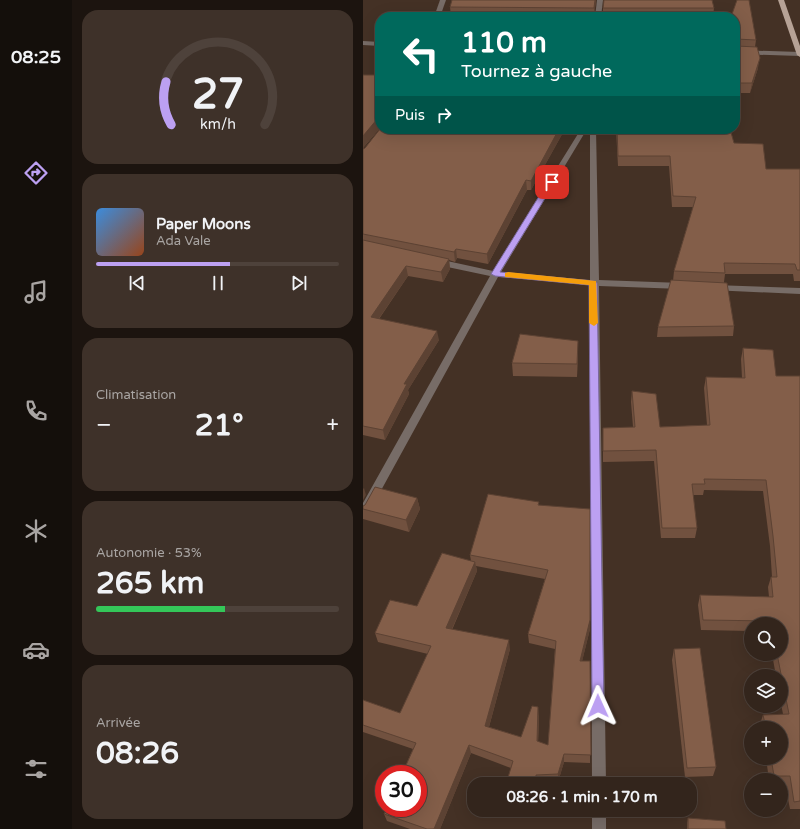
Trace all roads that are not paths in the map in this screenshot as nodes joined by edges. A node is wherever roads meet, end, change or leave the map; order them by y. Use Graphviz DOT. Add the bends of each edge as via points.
graph roads {
  1 [pos="443,0"];
  2 [pos="600,0"];
  3 [pos="781,0"];
  4 [pos="439,12"];
  5 [pos="599,12"];
  6 [pos="363,43"];
  7 [pos="375,44"];
  8 [pos="740,52"];
  9 [pos="800,54"];
  10 [pos="581,134"];
  11 [pos="593,134"];
  12 [pos="433,261"];
  13 [pos="495,274"];
  14 [pos="593,283"];
  15 [pos="689,287"];
  16 [pos="705,287"];
  17 [pos="800,291"];
  18 [pos="363,513"];
  19 [pos="599,777"];
  20 [pos="599,817"];
  21 [pos="599,829"];
  1 -- 4 [label="street"];
  2 -- 5 [label="street"];
  3 -- 9 [label="main road"];
  6 -- 7 [label="street"];
  8 -- 9 [label="street"];
  10 -- 13 [label="street"];
  11 -- 14 [label="street"];
  12 -- 13 [label="street"];
  13 -- 14 [label="street"];
  13 -- 18 [label="street"];
  14 -- 15 [label="street"];
  14 -- 19 [label="street"];
  16 -- 17 [label="street"];
  20 -- 21 [label="street"];
}
